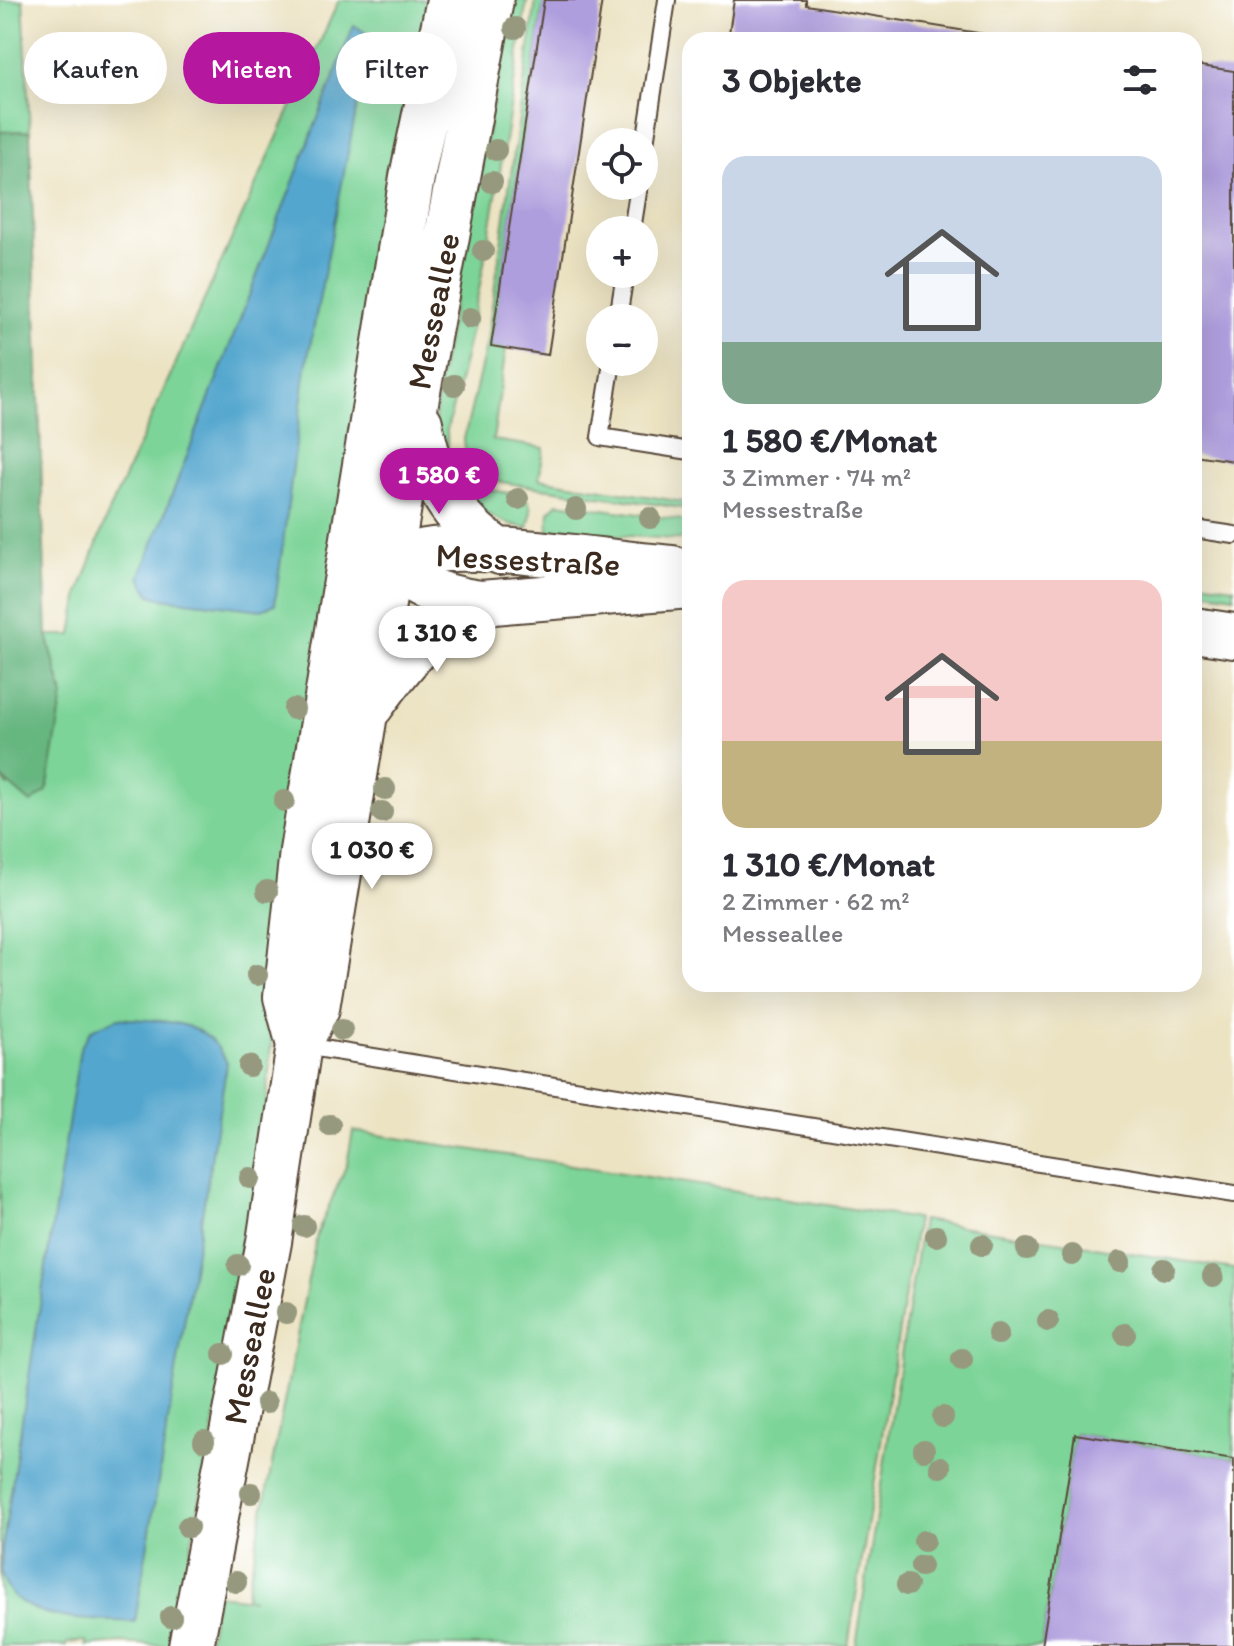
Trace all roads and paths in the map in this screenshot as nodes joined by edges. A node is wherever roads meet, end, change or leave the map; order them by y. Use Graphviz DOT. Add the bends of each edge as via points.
graph roads {
  1 [pos="449,0"];
  2 [pos="491,0"];
  3 [pos="667,0"];
  4 [pos="647,128"];
  5 [pos="610,376"];
  6 [pos="416,402"];
  7 [pos="682,450"];
  8 [pos="360,495"];
  9 [pos="1202,530"];
  10 [pos="1234,535"];
  11 [pos="500,552"];
  12 [pos="390,563"];
  13 [pos="682,569"];
  14 [pos="682,587"];
  15 [pos="481,603"];
  16 [pos="339,609"];
  17 [pos="1202,631"];
  18 [pos="1234,636"];
  19 [pos="367,712"];
  20 [pos="299,1045"];
  21 [pos="1234,1194"];
  22 [pos="191,1646"];
  1 -- 8 [label="street, Messeallee" via="412,177"];
  2 -- 6 [label="street, Messeallee"];
  3 -- 4 [label="lane"];
  5 -- 7 [label="lane" via="600,437"];
  6 -- 11 [label="street" via="438,489 475,535"];
  6 -- 12 [label="street, Messeallee"];
  8 -- 12 [label="street" via="370,532"];
  8 -- 16 [label="street, Messeallee"];
  9 -- 10 [label="lane"];
  11 -- 12 [label="street, Messestraße" via="431,550"];
  11 -- 13 [label="street, Messestraße"];
  12 -- 15 [label="street, Messestraße" via="416,585"];
  12 -- 16 [label="street" via="354,587"];
  12 -- 19 [label="street, Messeallee"];
  14 -- 15 [label="street, Messestraße"];
  15 -- 19 [label="street" via="431,632 409,653"];
  16 -- 20 [label="street, Messeallee" via="291,936 286,997"];
  17 -- 18 [label="street"];
  19 -- 20 [label="street, Messeallee" via="317,1008"];
  20 -- 21 [label="lane"];
  20 -- 22 [label="street, Messeallee" via="269,1242"];
}
